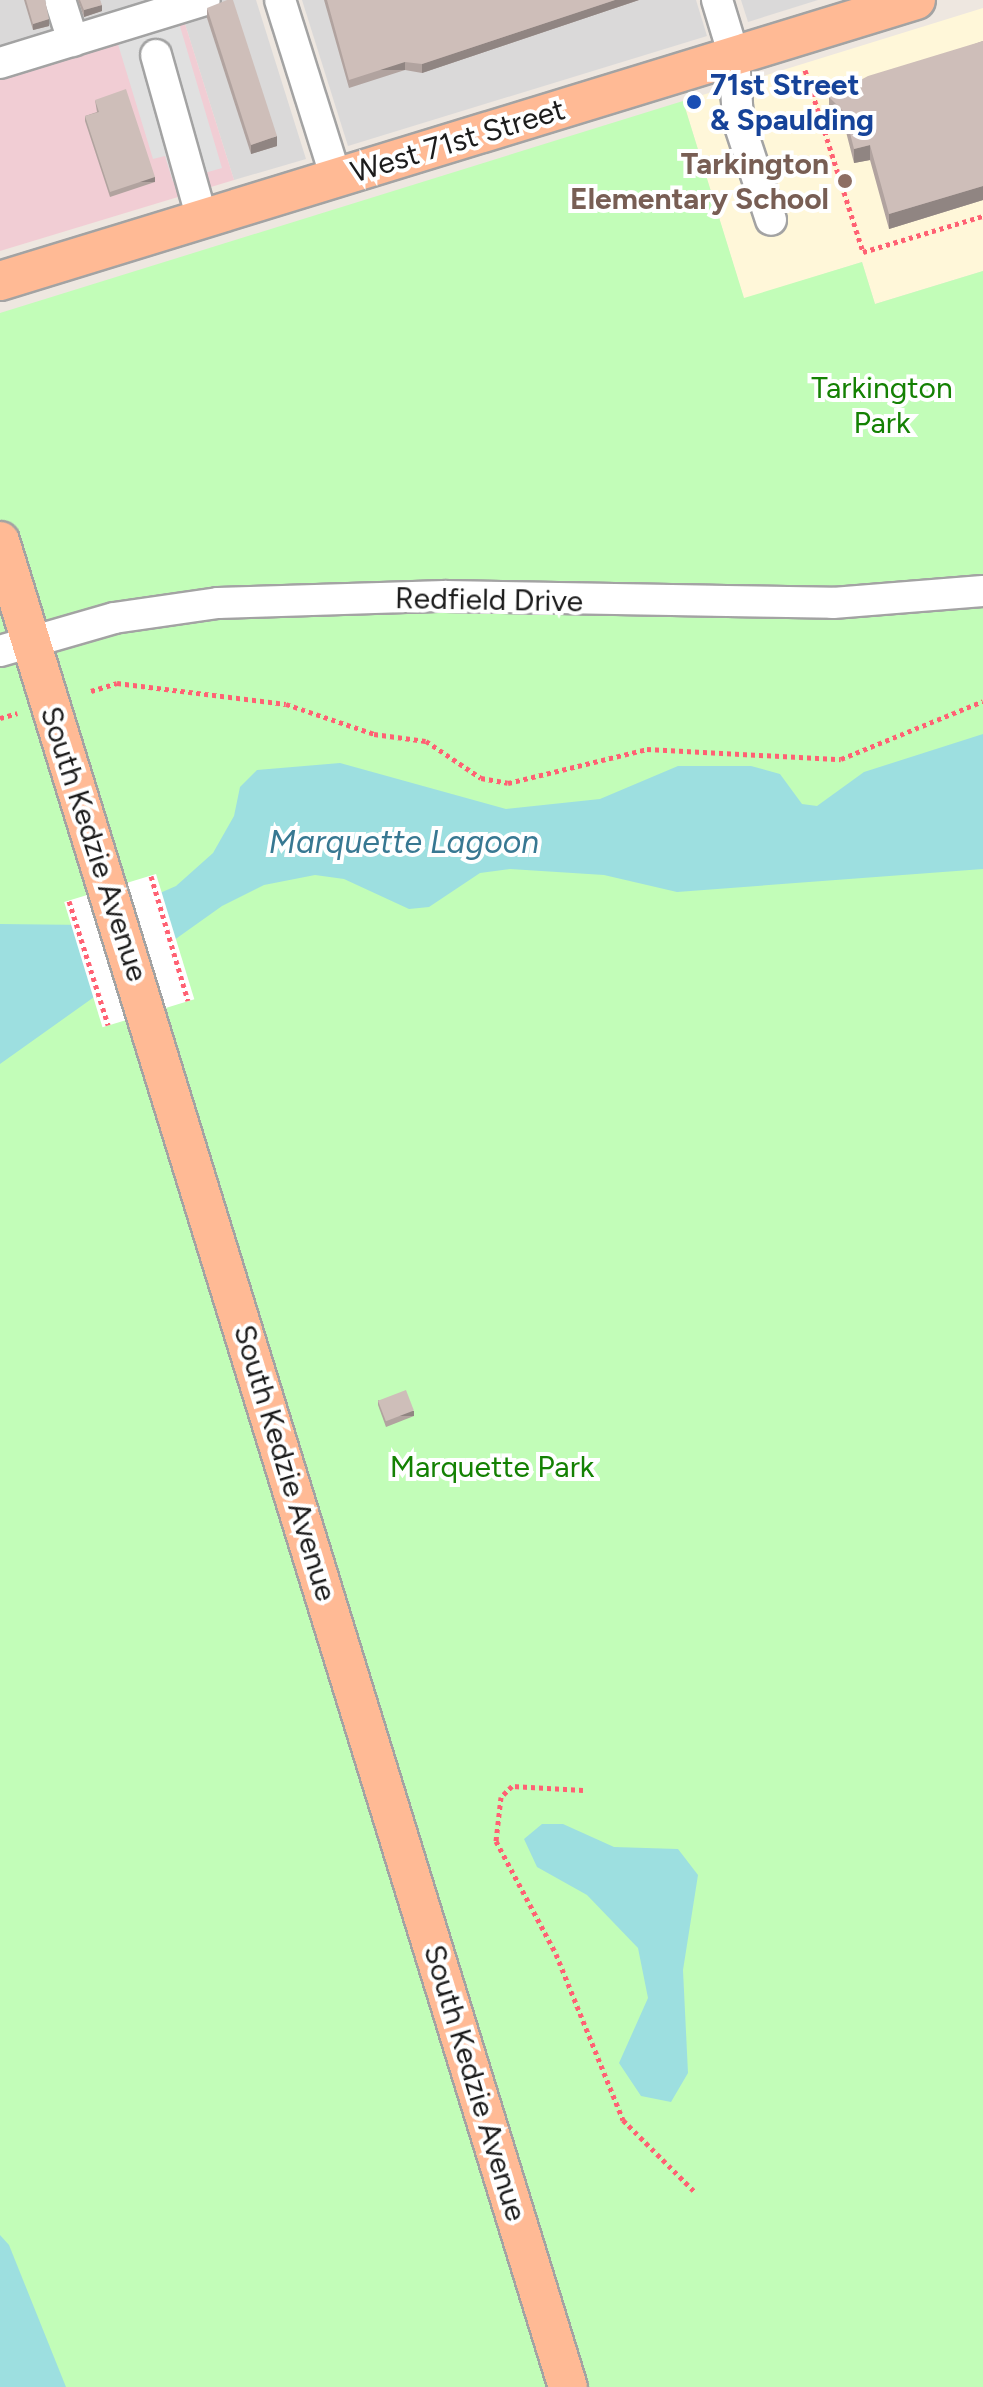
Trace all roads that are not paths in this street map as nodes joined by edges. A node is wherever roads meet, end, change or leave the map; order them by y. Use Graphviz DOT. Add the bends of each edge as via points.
graph roads {
  1 [pos="60,0"];
  2 [pos="205,0"];
  3 [pos="280,0"];
  4 [pos="717,0"];
  5 [pos="916,0"];
  6 [pos="73,41"];
  7 [pos="156,55"];
  8 [pos="734,56"];
  9 [pos="0,63"];
  10 [pos="336,178"];
  11 [pos="202,219"];
  12 [pos="771,220"];
  13 [pos="0,281"];
  14 [pos="0,541"];
  15 [pos="983,591"];
  16 [pos="15,646"];
  17 [pos="568,2387"];
  1 -- 6 [label="street"];
  2 -- 6 [label="street"];
  3 -- 10 [label="street"];
  4 -- 8 [label="street"];
  5 -- 8 [label="main road, West 71st Street"];
  6 -- 9 [label="street"];
  7 -- 11 [label="street"];
  8 -- 10 [label="main road, West 71st Street"];
  8 -- 12 [label="street" via="738,120"];
  10 -- 11 [label="main road, West 71st Street"];
  11 -- 13 [label="main road, West 71st Street"];
  14 -- 16 [label="main road, South Kedzie Avenue"];
  15 -- 16 [label="street, Redfield Drive" via="833,603 445,596 218,603 114,618"];
  16 -- 17 [label="main road, South Kedzie Avenue" via="108,889 148,1014"];
}
